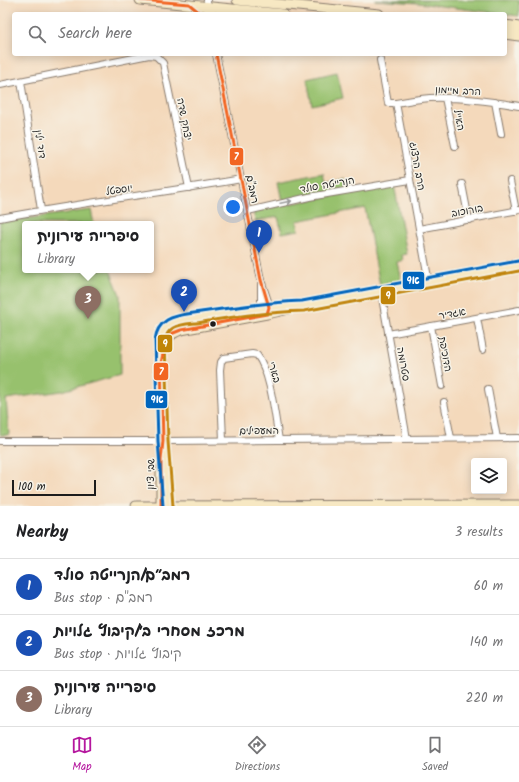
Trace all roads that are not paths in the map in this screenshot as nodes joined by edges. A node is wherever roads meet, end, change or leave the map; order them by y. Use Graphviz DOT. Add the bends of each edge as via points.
graph roads {
  1 [pos="140,0"];
  2 [pos="238,0"];
  3 [pos="189,4"];
  4 [pos="208,7"];
  5 [pos="233,9"];
  6 [pos="199,12"];
  7 [pos="227,12"];
  8 [pos="263,12"];
  9 [pos="358,12"];
  10 [pos="507,25"];
  11 [pos="519,26"];
  12 [pos="507,34"];
  13 [pos="519,36"];
  14 [pos="145,56"];
  15 [pos="156,56"];
  16 [pos="216,56"];
  17 [pos="380,60"];
  18 [pos="21,81"];
  19 [pos="0,85"];
  20 [pos="445,98"];
  21 [pos="495,102"];
  22 [pos="396,103"];
  23 [pos="519,106"];
  24 [pos="501,134"];
  25 [pos="455,146"];
  26 [pos="241,179"];
  27 [pos="410,180"];
  28 [pos="510,180"];
  29 [pos="462,184"];
  30 [pos="189,188"];
  31 [pos="41,210"];
  32 [pos="517,210"];
  33 [pos="248,211"];
  34 [pos="0,218"];
  35 [pos="469,220"];
  36 [pos="419,229"];
  37 [pos="519,266"];
  38 [pos="429,283"];
  39 [pos="381,292"];
  40 [pos="266,309"];
  41 [pos="519,310"];
  42 [pos="477,318"];
  43 [pos="431,326"];
  44 [pos="388,334"];
  45 [pos="483,350"];
  46 [pos="161,363"];
  47 [pos="442,386"];
  48 [pos="488,389"];
  49 [pos="444,402"];
  50 [pos="451,438"];
  51 [pos="497,438"];
  52 [pos="519,438"];
  53 [pos="407,439"];
  54 [pos="223,440"];
  55 [pos="279,440"];
  56 [pos="0,441"];
  57 [pos="162,441"];
  58 [pos="519,505"];
  59 [pos="136,506"];
  60 [pos="161,506"];
  61 [pos="168,506"];
  1 -- 3 [label="street"];
  2 -- 9 [label="street"];
  3 -- 4 [label="street"];
  3 -- 6 [label="street"];
  4 -- 5 [label="street"];
  5 -- 7 [label="street"];
  5 -- 8 [label="street"];
  10 -- 11 [label="street"];
  12 -- 13 [label="street"];
  14 -- 18 [label="street, יצחק שדה"];
  15 -- 30 [label="street, יצחק שדה" via="163,63"];
  16 -- 26 [label="street, רמב\"ם"];
  17 -- 22 [label="street, הרב הרצוג" via="388,102"];
  18 -- 19 [label="street"];
  18 -- 31 [label="street, דוד ילין"];
  20 -- 21 [label="street, הרב מיימון"];
  20 -- 22 [label="street, הרב מיימון"];
  20 -- 25 [label="street, האייל"];
  21 -- 23 [label="street, הרב מיימון"];
  21 -- 24 [label="street"];
  22 -- 27 [label="street, הרב הרצוג"];
  26 -- 30 [label="street, יוספטל"];
  26 -- 33 [label="street, רמב\"ם"];
  33 -- 27 [label="street, הנרייטה סולד, one-way" via="309,197"];
  27 -- 36 [label="street, הרב הרצוג"];
  28 -- 32 [label="street"];
  29 -- 35 [label="street"];
  30 -- 31 [label="street, יוספטל"];
  31 -- 34 [label="street, יוספטל"];
  32 -- 35 [label="street, בורוכוב"];
  33 -- 40 [label="street, רמב\"ם"];
  35 -- 36 [label="street, בורוכוב"];
  36 -- 38 [label="street, הרב הרצוג"];
  37 -- 38 [label="street"];
  38 -- 39 [label="street"];
  39 -- 40 [label="street" via="303,306"];
  39 -- 44 [label="street, סטרומה"];
  40 -- 46 [label="street, שבי ציון" via="171,334 166,340"];
  40 -- 46 [label="street, שבי ציון" via="180,321 166,326 161,334"];
  41 -- 42 [label="street, אגדיר"];
  42 -- 43 [label="street, אגדיר"];
  42 -- 45 [label="street"];
  43 -- 44 [label="street, אגדיר"];
  43 -- 47 [label="street, הדוכיפת"];
  44 -- 53 [label="street, סטרומה"];
  46 -- 57 [label="street, שבי ציון"];
  48 -- 51 [label="street"];
  49 -- 50 [label="street"];
  50 -- 51 [label="street, המעפילים"];
  50 -- 53 [label="street, המעפילים"];
  51 -- 52 [label="street, המעפילים"];
  53 -- 55 [label="street, המעפילים"];
  54 -- 55 [label="street, המעפילים"];
  54 -- 55 [label="street, בארי" via="221,362 224,358 252,354 257,355 265,371"];
  54 -- 57 [label="street, המעפילים"];
  56 -- 57 [label="street, המעפילים"];
  57 -- 60 [label="street, שבי ציון"];
  57 -- 61 [label="street, שבי ציון"];
  58 -- 61 [label="street"];
  59 -- 60 [label="street"];
  60 -- 61 [label="street"];
}
